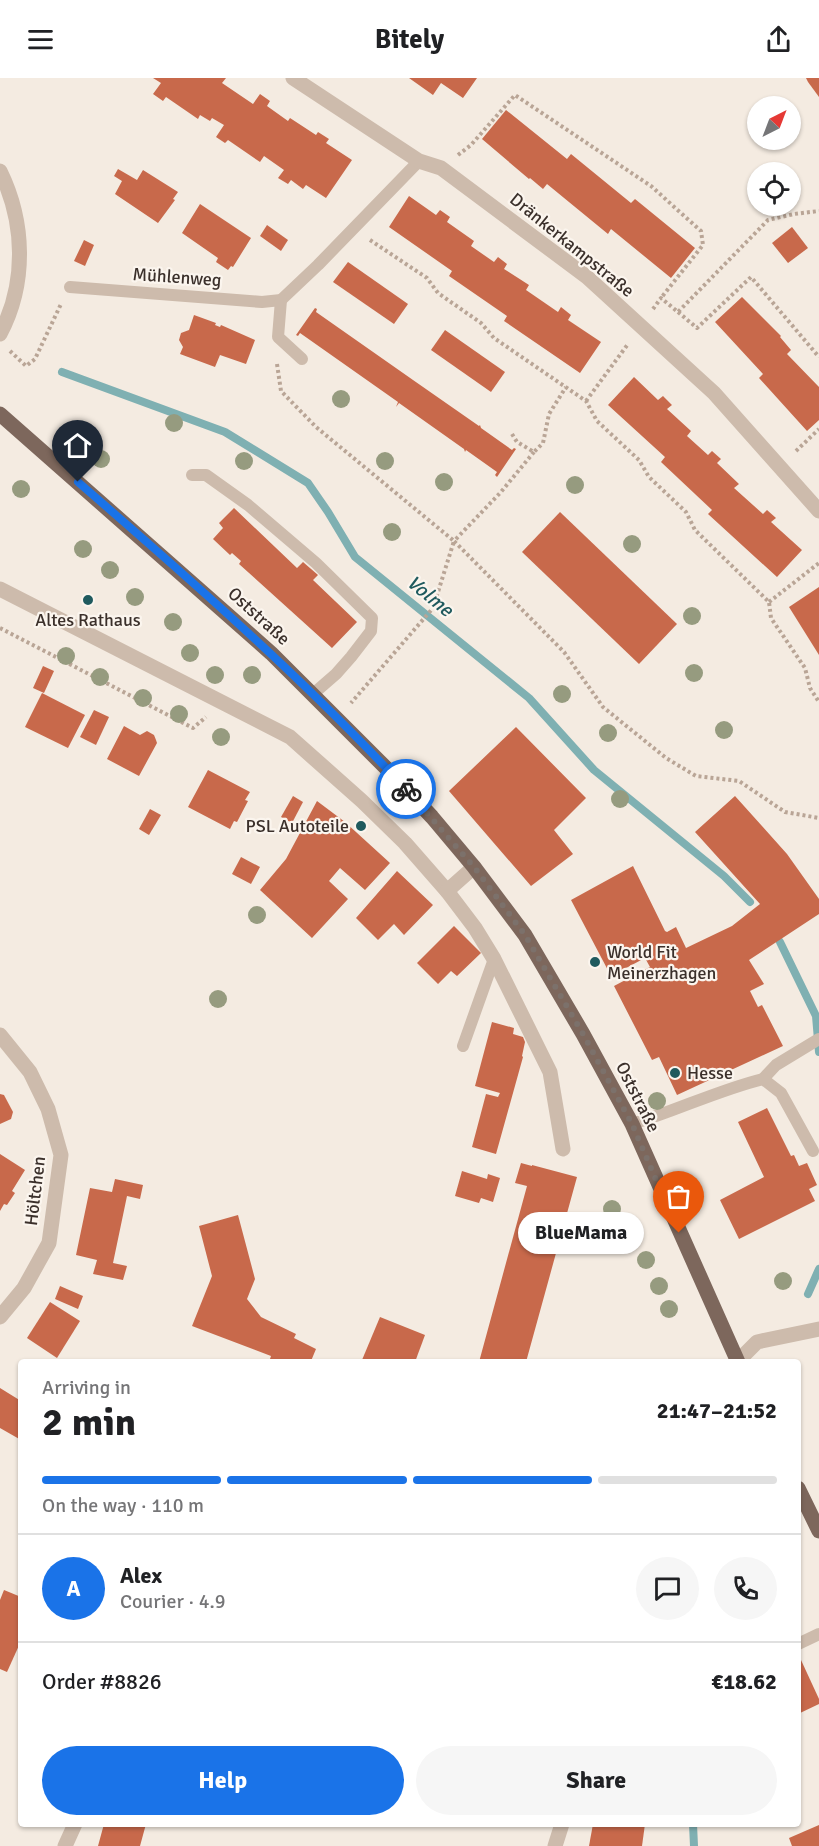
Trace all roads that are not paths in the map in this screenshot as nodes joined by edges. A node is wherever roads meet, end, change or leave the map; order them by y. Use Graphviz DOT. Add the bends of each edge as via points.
graph roads {
  1 [pos="293,78"];
  2 [pos="419,161"];
  3 [pos="0,171"];
  4 [pos="70,287"];
  5 [pos="281,300"];
  6 [pos="3,340"];
  7 [pos="302,359"];
  8 [pos="0,414"];
  9 [pos="192,475"];
  10 [pos="819,511"];
  11 [pos="0,589"];
  12 [pos="313,694"];
  13 [pos="474,867"];
  14 [pos="447,891"];
  15 [pos="494,959"];
  16 [pos="0,1035"];
  17 [pos="814,1042"];
  18 [pos="463,1046"];
  19 [pos="763,1079"];
  20 [pos="632,1124"];
  21 [pos="563,1149"];
  22 [pos="813,1151"];
  23 [pos="0,1317"];
  24 [pos="819,1329"];
  25 [pos="736,1359"];
  26 [pos="740,1359"];
  27 [pos="801,1494"];
  28 [pos="819,1531"];
  29 [pos="819,1634"];
  30 [pos="801,1643"];
  31 [pos="74,1827"];
  32 [pos="561,1827"];
  33 [pos="65,1846"];
  34 [pos="555,1846"];
  1 -- 2 [label="street, Dränkerkampstraße"];
  2 -- 5 [label="lane"];
  2 -- 10 [label="street, Dränkerkampstraße" via="441,168 586,277 714,393"];
  3 -- 6 [label="street" via="15,208 20,244 14,299"];
  4 -- 5 [label="lane, Mühlenweg" via="262,302"];
  5 -- 7 [label="lane" via="278,337"];
  8 -- 12 [label="main road, Oststraße" via="254,637"];
  9 -- 12 [label="lane" via="207,475 248,505 372,618 371,631 358,648"];
  11 -- 14 [label="street" via="290,737 363,801"];
  12 -- 13 [label="main road, Oststraße" via="432,817"];
  13 -- 14 [label="street"];
  13 -- 20 [label="main road, Oststraße" via="525,935"];
  14 -- 15 [label="street"];
  15 -- 18 [label="lane"];
  15 -- 21 [label="street" via="550,1072"];
  16 -- 23 [label="street, Höltchen" via="30,1072 48,1109 61,1155 49,1242 24,1288"];
  17 -- 19 [label="lane" via="776,1065"];
  19 -- 20 [label="lane"];
  19 -- 22 [label="lane" via="782,1093"];
  20 -- 25 [label="main road, Oststraße"];
  24 -- 26 [label="street" via="757,1342"];
  27 -- 28 [label="main road"];
  29 -- 30 [label="lane"];
  31 -- 33 [label="street"];
  32 -- 34 [label="street"];
}
